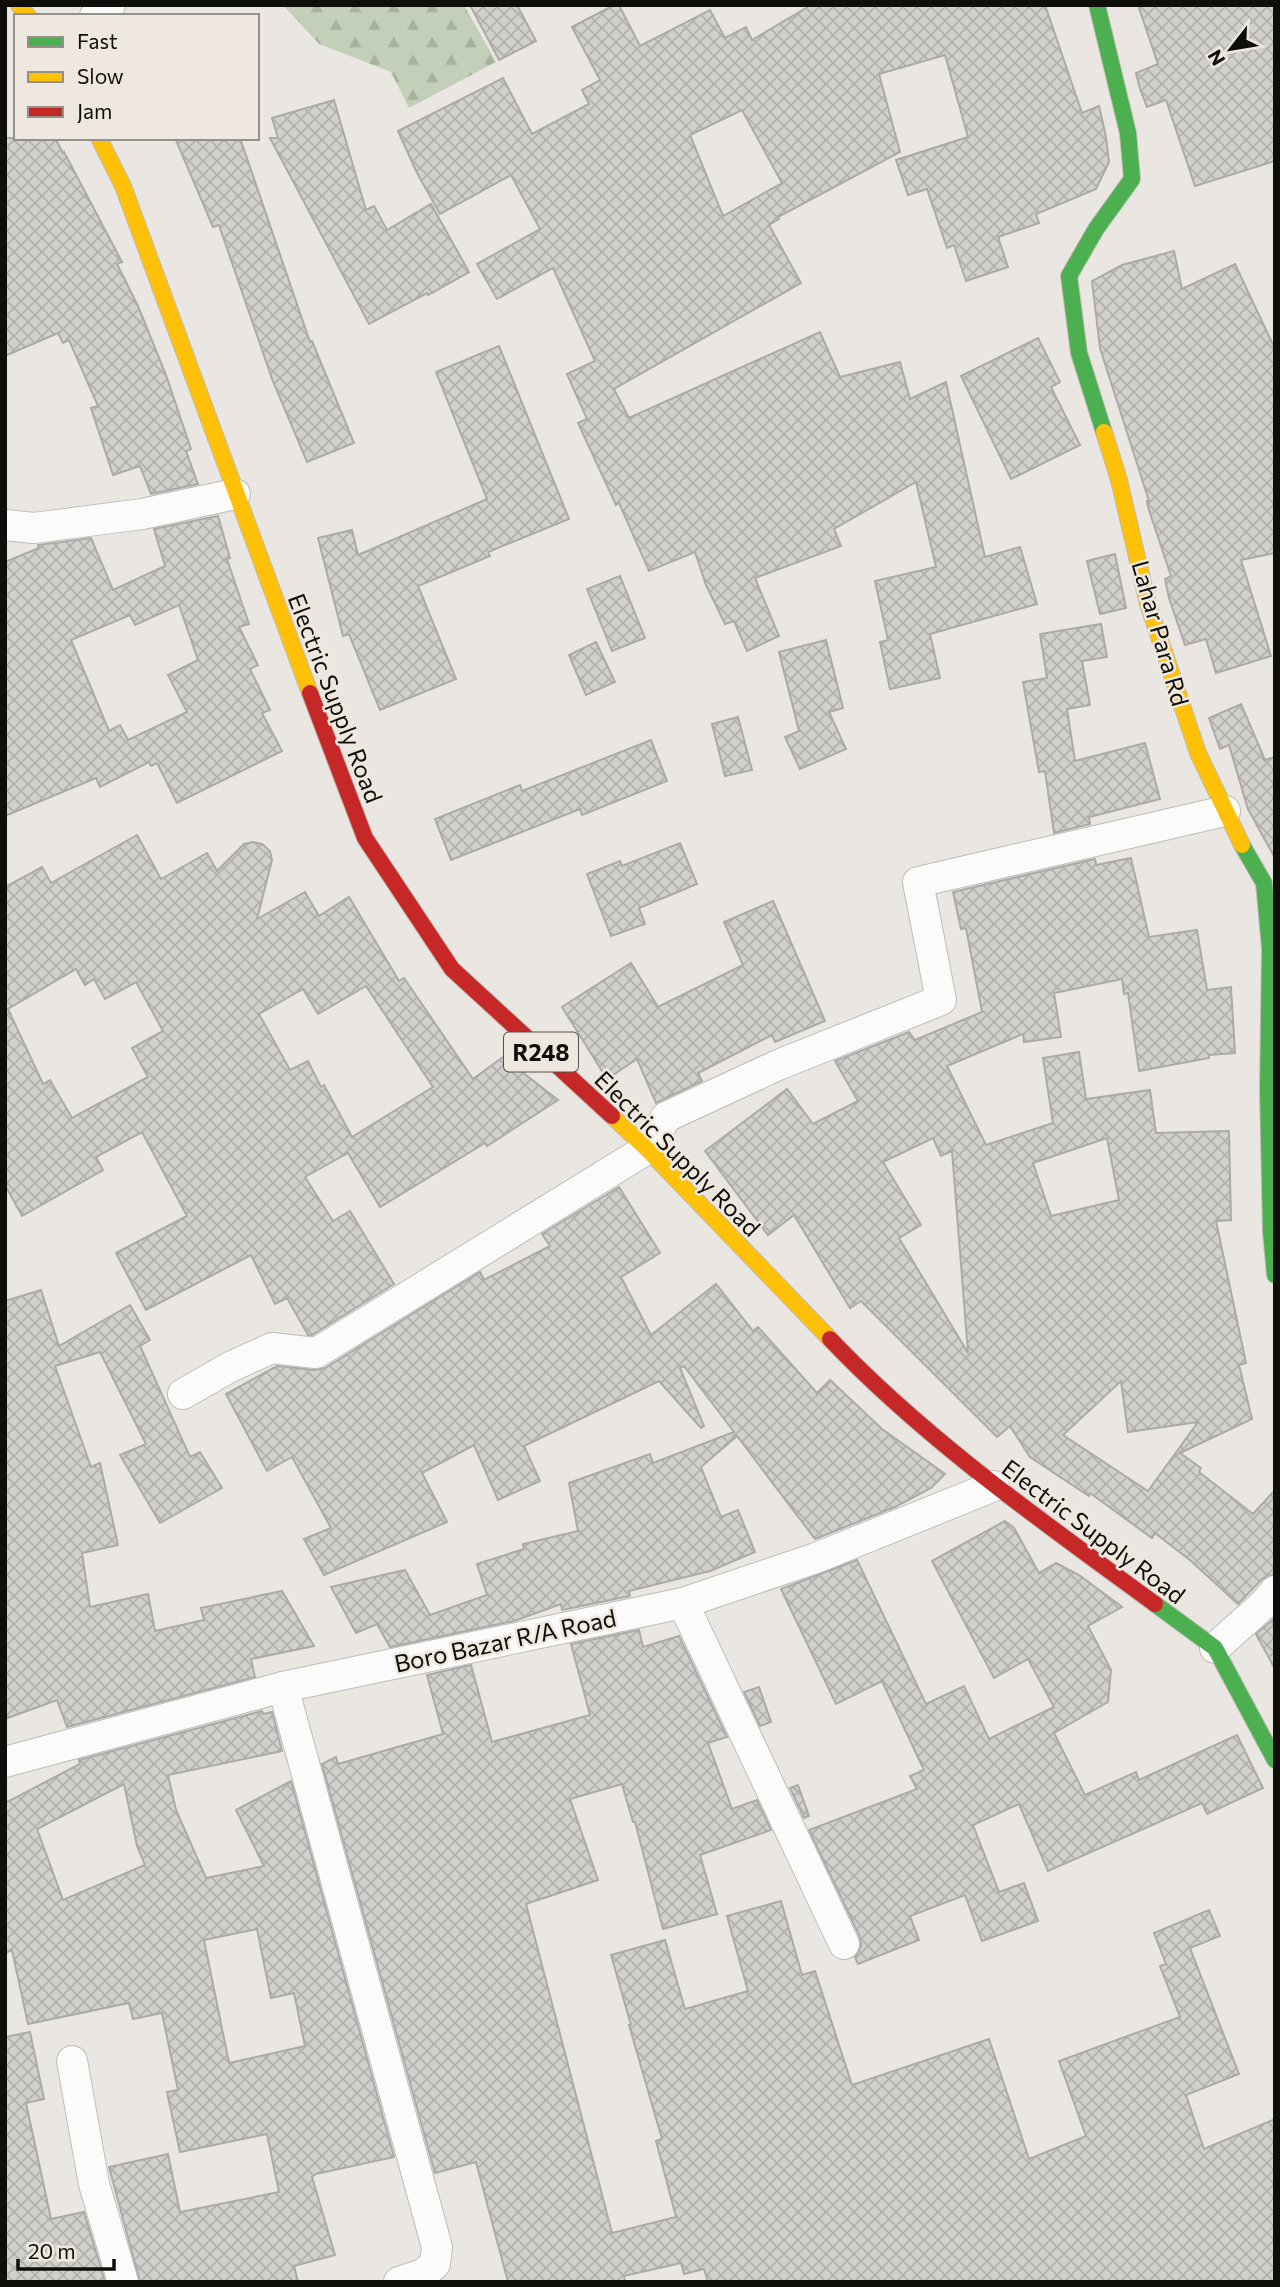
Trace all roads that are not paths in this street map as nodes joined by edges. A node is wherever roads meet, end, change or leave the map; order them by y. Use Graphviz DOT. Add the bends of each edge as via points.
graph roads {
  1 [pos="1097,5"];
  2 [pos="100,140"];
  3 [pos="235,494"];
  4 [pos="5,526"];
  5 [pos="1225,811"];
  6 [pos="1269,881"];
  7 [pos="646,1149"];
  8 [pos="1275,1275"];
  9 [pos="183,1394"];
  10 [pos="994,1486"];
  11 [pos="1275,1591"];
  12 [pos="682,1602"];
  13 [pos="1215,1648"];
  14 [pos="283,1687"];
  15 [pos="1275,1760"];
  16 [pos="5,1762"];
  17 [pos="844,1944"];
  18 [pos="72,2061"];
  19 [pos="123,2282"];
  20 [pos="398,2282"];
  1 -- 5 [label="main road, Lahar Para Rd" via="1128,133 1132,178 1069,276 1079,353 1119,480 1148,604 1198,753"];
  2 -- 3 [label="main road, Electric Supply Road / R248" via="123,186"];
  3 -- 4 [label="street" via="142,514 34,528"];
  3 -- 7 [label="main road, Electric Supply Road / R248" via="365,838 452,969"];
  5 -- 6 [label="main road, Lahar Para Rd"];
  5 -- 7 [label="street" via="918,882 941,1000 778,1065 666,1117"];
  6 -- 8 [label="main road, Lahar Para Rd" via="1268,1090"];
  7 -- 9 [label="street" via="316,1353 272,1348"];
  7 -- 10 [label="main road, Electric Supply Road / R248" via="858,1369"];
  10 -- 12 [label="street, Boro Bazar R/A Road" via="816,1558"];
  10 -- 13 [label="main road, Electric Supply Road / R248"];
  11 -- 13 [label="street"];
  12 -- 14 [label="street, Boro Bazar R/A Road"];
  12 -- 17 [label="street"];
  13 -- 15 [label="main road, Electric Supply Road / R248"];
  14 -- 16 [label="street, Boro Bazar R/A Road"];
  14 -- 20 [label="street" via="437,2247 435,2263 423,2274"];
  18 -- 19 [label="street" via="94,2184"];
}
